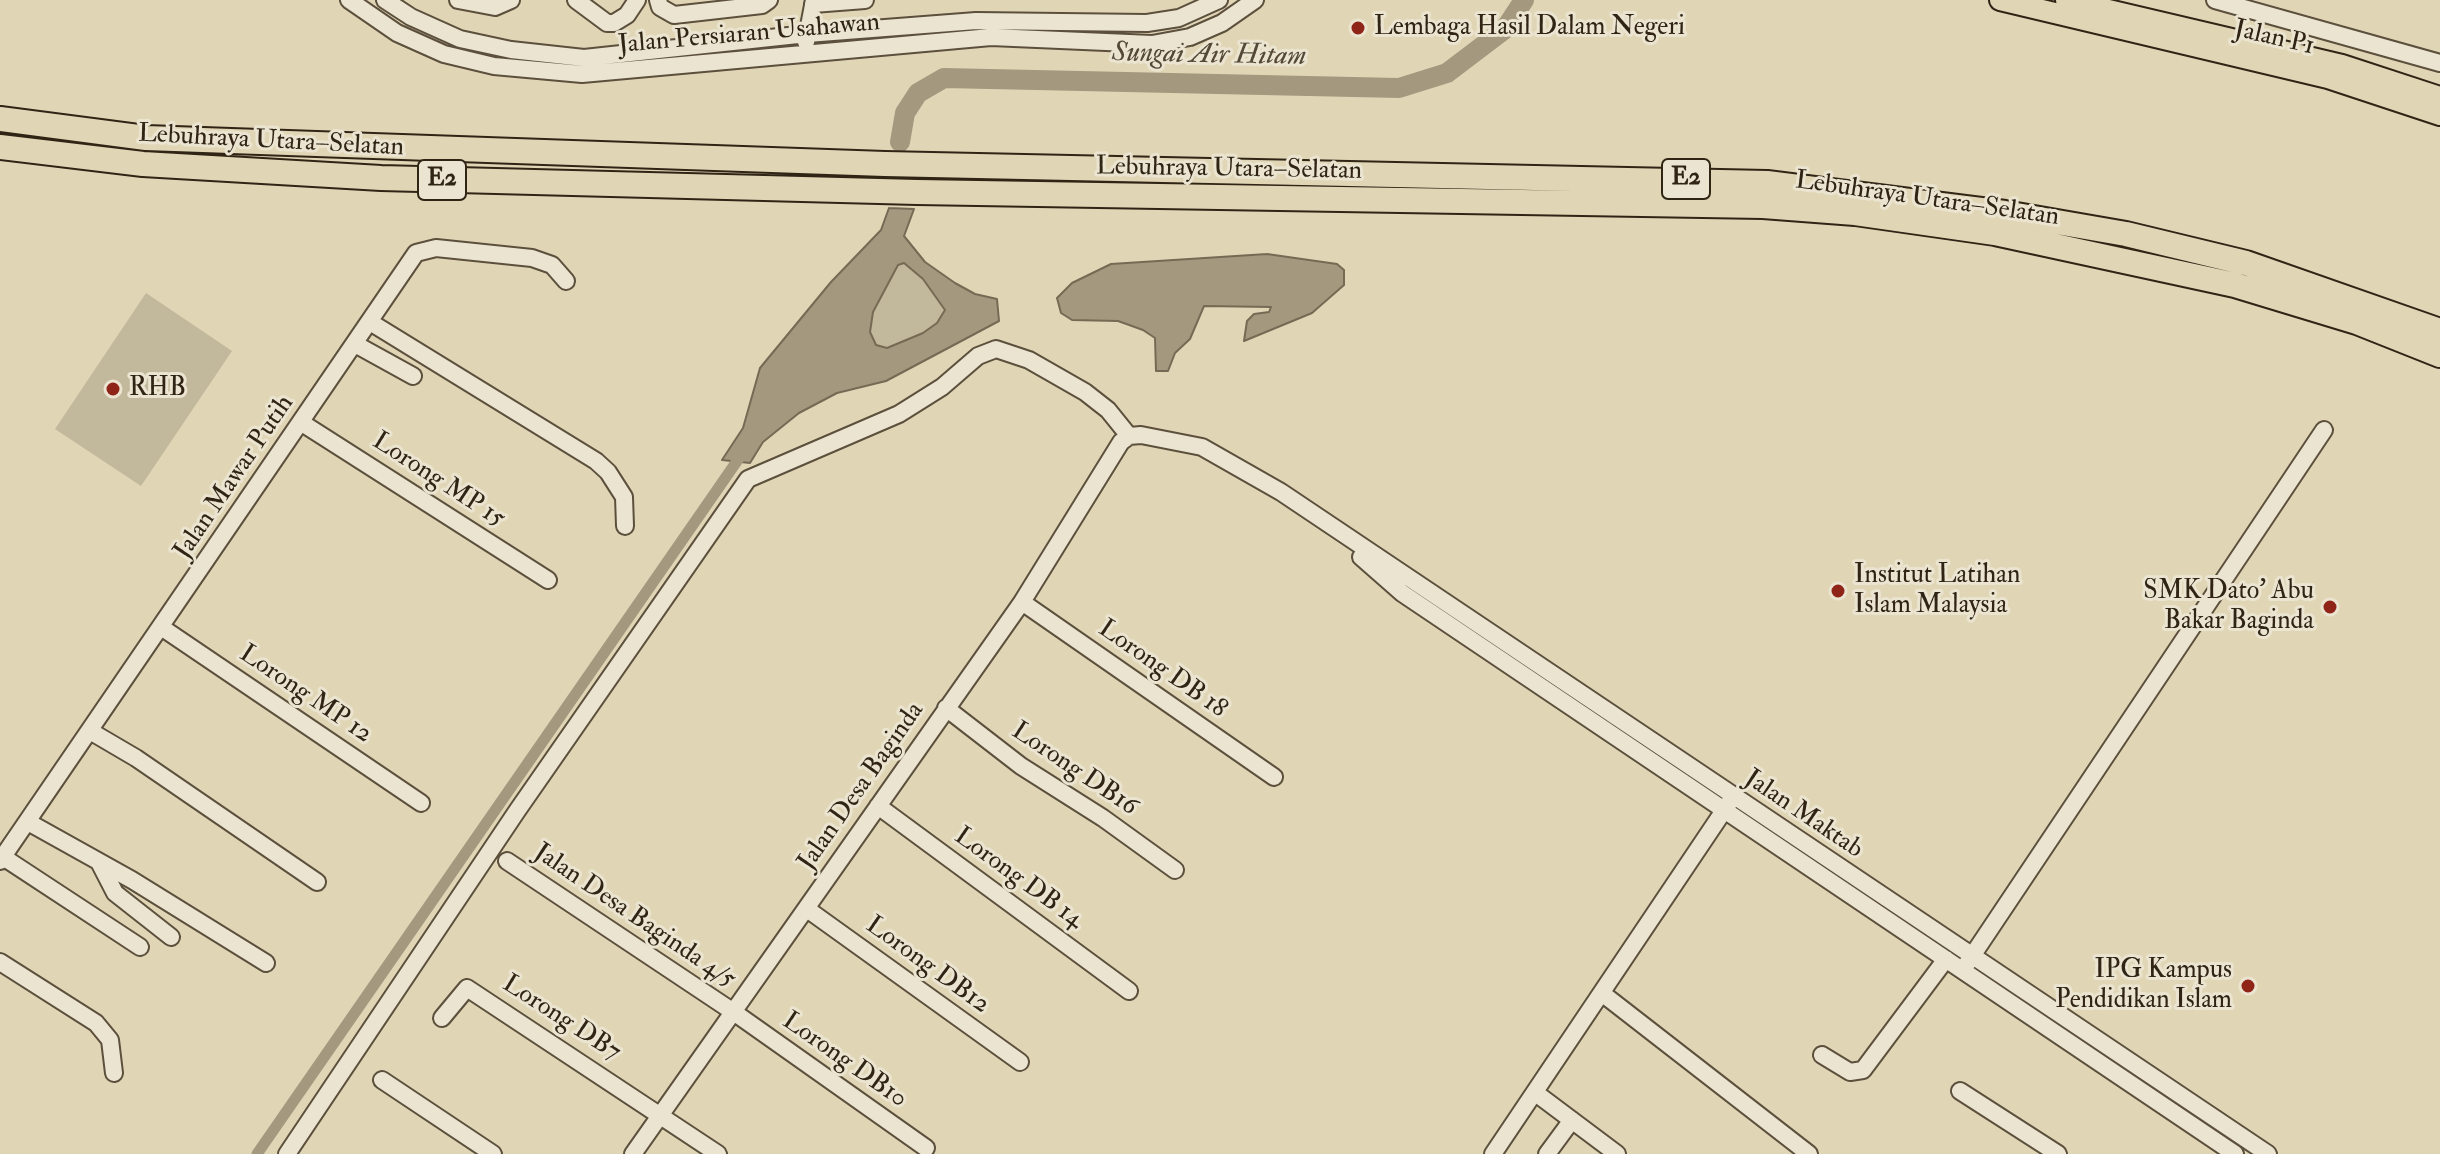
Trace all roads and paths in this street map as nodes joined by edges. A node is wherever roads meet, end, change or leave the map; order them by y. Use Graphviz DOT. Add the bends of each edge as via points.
graph roads {
  1 [pos="349,0"];
  2 [pos="385,0"];
  3 [pos="458,0"];
  4 [pos="511,0"];
  5 [pos="637,0"];
  6 [pos="658,0"];
  7 [pos="769,0"];
  8 [pos="865,0"];
  9 [pos="1219,0"];
  10 [pos="1255,0"];
  11 [pos="2000,0"];
  12 [pos="2066,0"];
  13 [pos="2215,0"];
  14 [pos="577,1"];
  15 [pos="813,2"];
  16 [pos="731,5"];
  17 [pos="2092,9"];
  18 [pos="807,34"];
  19 [pos="803,55"];
  20 [pos="2440,63"];
  21 [pos="2440,97"];
  22 [pos="2440,115"];
  23 [pos="0,119"];
  24 [pos="0,147"];
  25 [pos="566,281"];
  26 [pos="370,322"];
  27 [pos="2440,331"];
  28 [pos="355,344"];
  29 [pos="2440,355"];
  30 [pos="413,376"];
  31 [pos="302,423"];
  32 [pos="2324,430"];
  33 [pos="1125,439"];
  34 [pos="625,526"];
  35 [pos="548,580"];
  36 [pos="1022,602"];
  37 [pos="161,627"];
  38 [pos="946,708"];
  39 [pos="90,731"];
  40 [pos="1274,777"];
  41 [pos="421,803"];
  42 [pos="1729,803"];
  43 [pos="878,806"];
  44 [pos="28,822"];
  45 [pos="1,859"];
  46 [pos="507,861"];
  47 [pos="99,862"];
  48 [pos="1175,870"];
  49 [pos="317,882"];
  50 [pos="807,909"];
  51 [pos="171,937"];
  52 [pos="140,947"];
  53 [pos="1946,959"];
  54 [pos="0,962"];
  55 [pos="266,963"];
  56 [pos="1967,963"];
  57 [pos="1129,991"];
  58 [pos="1603,994"];
  59 [pos="735,1013"];
  60 [pos="442,1018"];
  61 [pos="1822,1055"];
  62 [pos="1020,1062"];
  63 [pos="114,1073"];
  64 [pos="382,1080"];
  65 [pos="1960,1091"];
  66 [pos="1537,1094"];
  67 [pos="661,1114"];
  68 [pos="1572,1120"];
  69 [pos="926,1148"];
  70 [pos="287,1154"];
  71 [pos="493,1154"];
  72 [pos="633,1154"];
  73 [pos="718,1154"];
  74 [pos="1493,1154"];
  75 [pos="1547,1154"];
  76 [pos="1617,1154"];
  77 [pos="1809,1154"];
  78 [pos="2058,1154"];
  79 [pos="2235,1154"];
  80 [pos="2268,1154"];
  1 -- 19 [label="street, Jalan Persiaran Usahawan" via="420,45 494,66 582,74"];
  2 -- 18 [label="street, Jalan Persiaran Usahawan" via="460,39 584,58"];
  3 -- 4 [label="street" via="495,7"];
  5 -- 14 [label="street" via="614,23"];
  6 -- 16 [label="street" via="674,15"];
  7 -- 16 [label="street" via="762,5"];
  8 -- 15 [label="street"];
  9 -- 18 [label="street, Jalan Persiaran Usahawan" via="1179,18 1147,23 976,21"];
  10 -- 19 [label="street, Jalan Persiaran Usahawan" via="1190,37 1152,44 991,37"];
  11 -- 17 [label="main road, Jalan P1"];
  12 -- 17 [label="main road, Jalan P1"];
  13 -- 20 [label="street"];
  15 -- 18 [label="street"];
  17 -- 21 [label="main road, Jalan P1" via="2342,65"];
  17 -- 22 [label="main road, Jalan P1"];
  18 -- 19 [label="street"];
  23 -- 27 [label="highway, Lebuhraya Utara–Selatan / E2" via="146,138 885,164 1691,179 1824,189 2126,234 2246,263"];
  24 -- 29 [label="highway, Lebuhraya Utara–Selatan / E2" via="143,164 381,178 1763,206 1855,213 1995,233 2235,285 2357,322"];
  25 -- 26 [label="street, Jalan Mawar Putih" via="552,265 532,258 428,248 412,258"];
  26 -- 28 [label="street, Jalan Mawar Putih"];
  26 -- 34 [label="street" via="596,461 624,497"];
  28 -- 30 [label="street"];
  28 -- 31 [label="street, Jalan Mawar Putih"];
  31 -- 35 [label="street, Lorong MP 15"];
  31 -- 37 [label="street, Jalan Mawar Putih"];
  32 -- 56 [label="street"];
  33 -- 36 [label="street, Jalan Desa Baginda"];
  33 -- 42 [label="street, Jalan Maktab" via="1166,437 1202,447 1312,514"];
  33 -- 70 [label="street" via="1108,410 1085,392 1029,360 996,349 978,356 899,414 748,479"];
  36 -- 38 [label="street, Jalan Desa Baginda"];
  36 -- 40 [label="street, Lorong DB 18"];
  37 -- 39 [label="street, Jalan Mawar Putih"];
  37 -- 41 [label="street, Lorong MP 12"];
  38 -- 43 [label="street, Jalan Desa Baginda"];
  38 -- 48 [label="street, Lorong DB16" via="1021,766"];
  39 -- 44 [label="street, Jalan Mawar Putih"];
  39 -- 49 [label="street"];
  42 -- 53 [label="street, Jalan Maktab"];
  42 -- 56 [label="street, Jalan Maktab"];
  42 -- 58 [label="street"];
  43 -- 50 [label="street, Jalan Desa Baginda"];
  43 -- 57 [label="street, Lorong DB 14"];
  44 -- 45 [label="street, Jalan Mawar Putih"];
  44 -- 47 [label="street"];
  45 -- 52 [label="street"];
  46 -- 59 [label="street, Jalan Desa Baginda 4/5"];
  47 -- 51 [label="street" via="115,893"];
  47 -- 55 [label="street"];
  50 -- 59 [label="street, Jalan Desa Baginda"];
  50 -- 62 [label="street, Lorong DB12"];
  53 -- 56 [label="street, Jalan Maktab"];
  53 -- 61 [label="street" via="1863,1070 1850,1072"];
  54 -- 63 [label="street" via="96,1023 110,1040"];
  56 -- 79 [label="street, Jalan Maktab"];
  56 -- 80 [label="street, Jalan Maktab" via="2087,1029"];
  58 -- 66 [label="street"];
  58 -- 77 [label="street"];
  59 -- 67 [label="street, Jalan Desa Baginda"];
  59 -- 69 [label="street, Lorong DB10"];
  60 -- 67 [label="street, Lorong DB7" via="467,988"];
  64 -- 71 [label="street"];
  65 -- 78 [label="street"];
  66 -- 68 [label="street"];
  66 -- 74 [label="street"];
  67 -- 72 [label="street, Jalan Desa Baginda"];
  67 -- 73 [label="street"];
  68 -- 75 [label="street"];
  68 -- 76 [label="street"];
}
